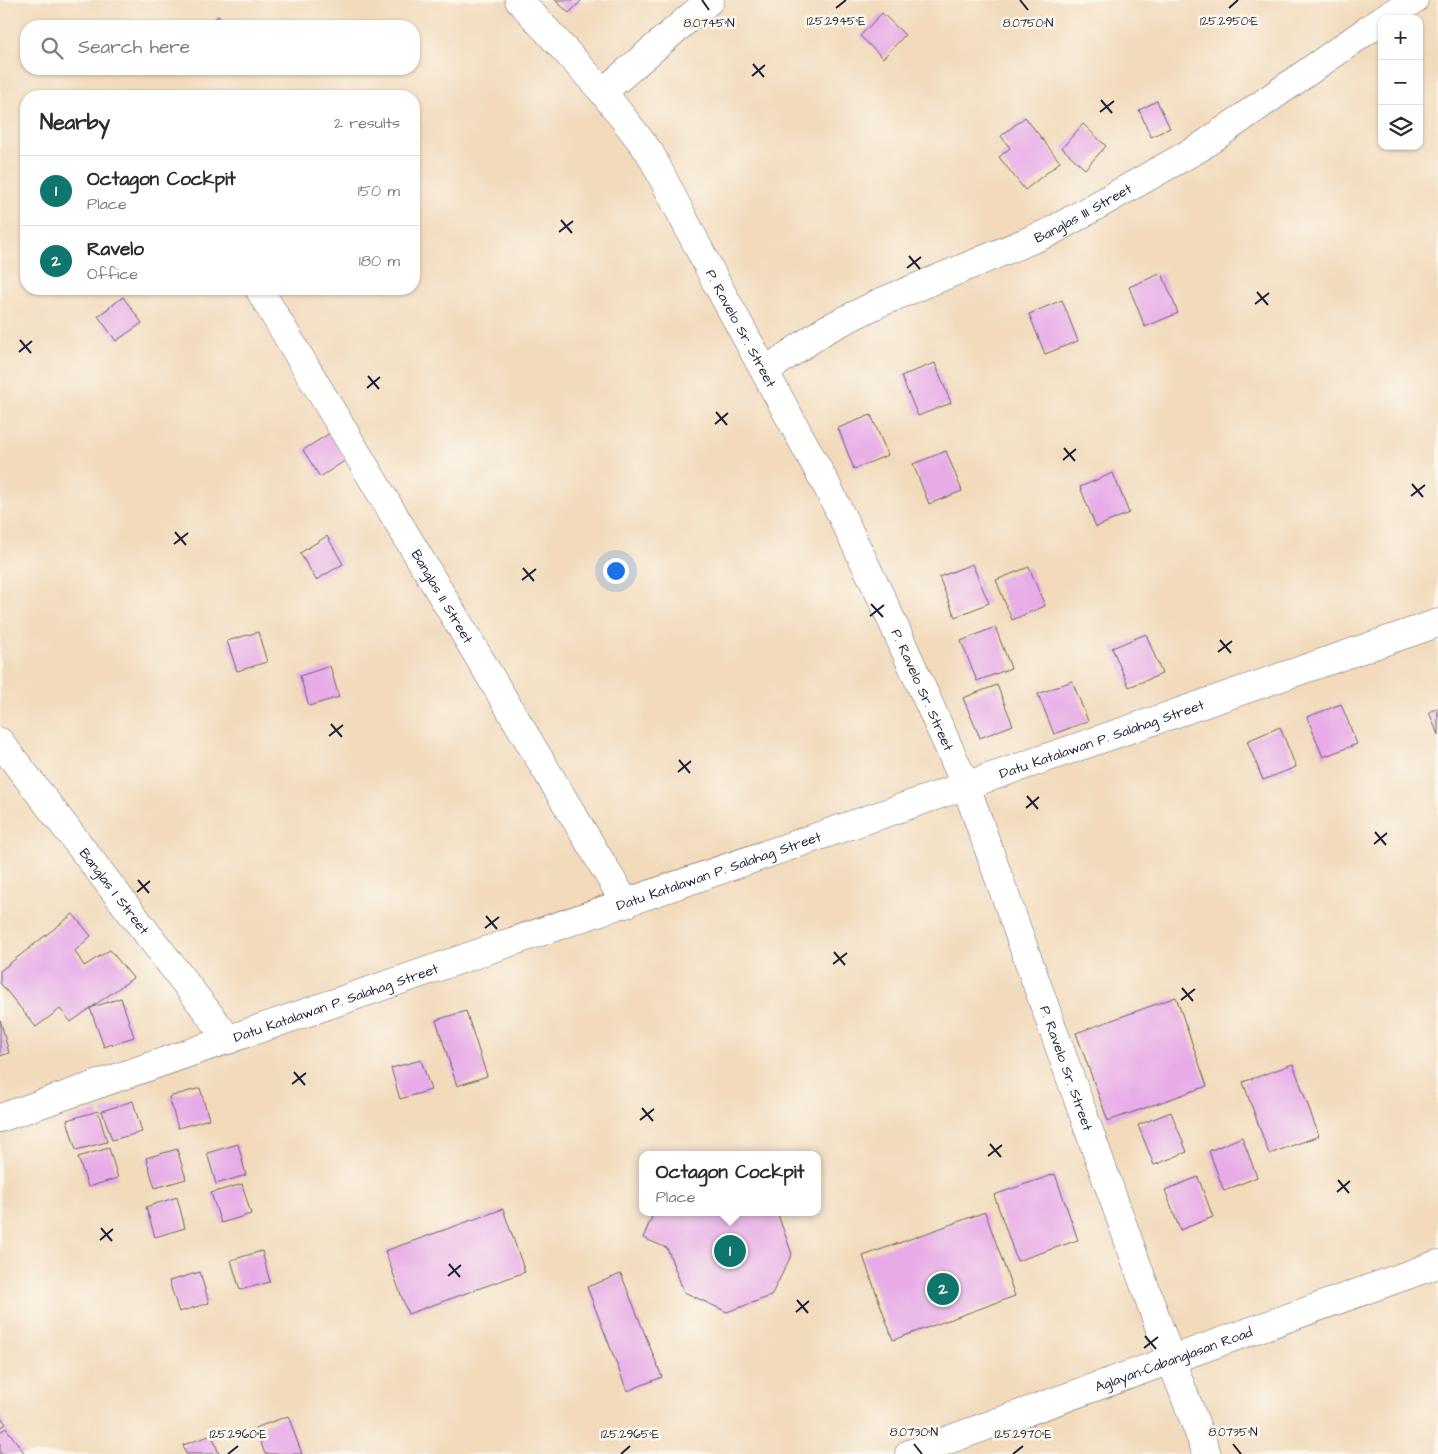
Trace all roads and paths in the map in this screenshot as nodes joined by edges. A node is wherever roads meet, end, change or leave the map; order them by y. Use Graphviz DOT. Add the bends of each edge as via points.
graph roads {
  1 [pos="519,0"];
  2 [pos="710,0"];
  3 [pos="1414,0"];
  4 [pos="1390,15"];
  5 [pos="1378,23"];
  6 [pos="603,92"];
  7 [pos="263,295"];
  8 [pos="765,371"];
  9 [pos="1438,623"];
  10 [pos="0,742"];
  11 [pos="966,786"];
  12 [pos="626,904"];
  13 [pos="229,1040"];
  14 [pos="0,1118"];
  15 [pos="1438,1264"];
  16 [pos="1171,1360"];
  17 [pos="909,1454"];
  18 [pos="1207,1454"];
  1 -- 6 [label="street, P. Ravelo Sr. Street"];
  2 -- 6 [label="street"];
  3 -- 4 [label="street, Banglas III Street"];
  5 -- 8 [label="street, Banglas III Street" via="1199,148 1050,232 879,303 825,330"];
  6 -- 8 [label="street, P. Ravelo Sr. Street" via="650,152"];
  7 -- 12 [label="street, Banglas II Street"];
  8 -- 11 [label="street, P. Ravelo Sr. Street" via="828,488 882,599"];
  9 -- 11 [label="street, Datu Katalawan P. Salahag Street"];
  10 -- 13 [label="street, Banglas I Street"];
  11 -- 12 [label="street, Datu Katalawan P. Salahag Street"];
  11 -- 16 [label="street, P. Ravelo Sr. Street"];
  12 -- 13 [label="street, Datu Katalawan P. Salahag Street"];
  13 -- 14 [label="street, Datu Katalawan P. Salahag Street"];
  15 -- 16 [label="street, Aglayan-Cabanglasan Road"];
  16 -- 17 [label="street, Aglayan-Cabanglasan Road"];
  16 -- 18 [label="street, P. Ravelo Sr. Street"];
}
